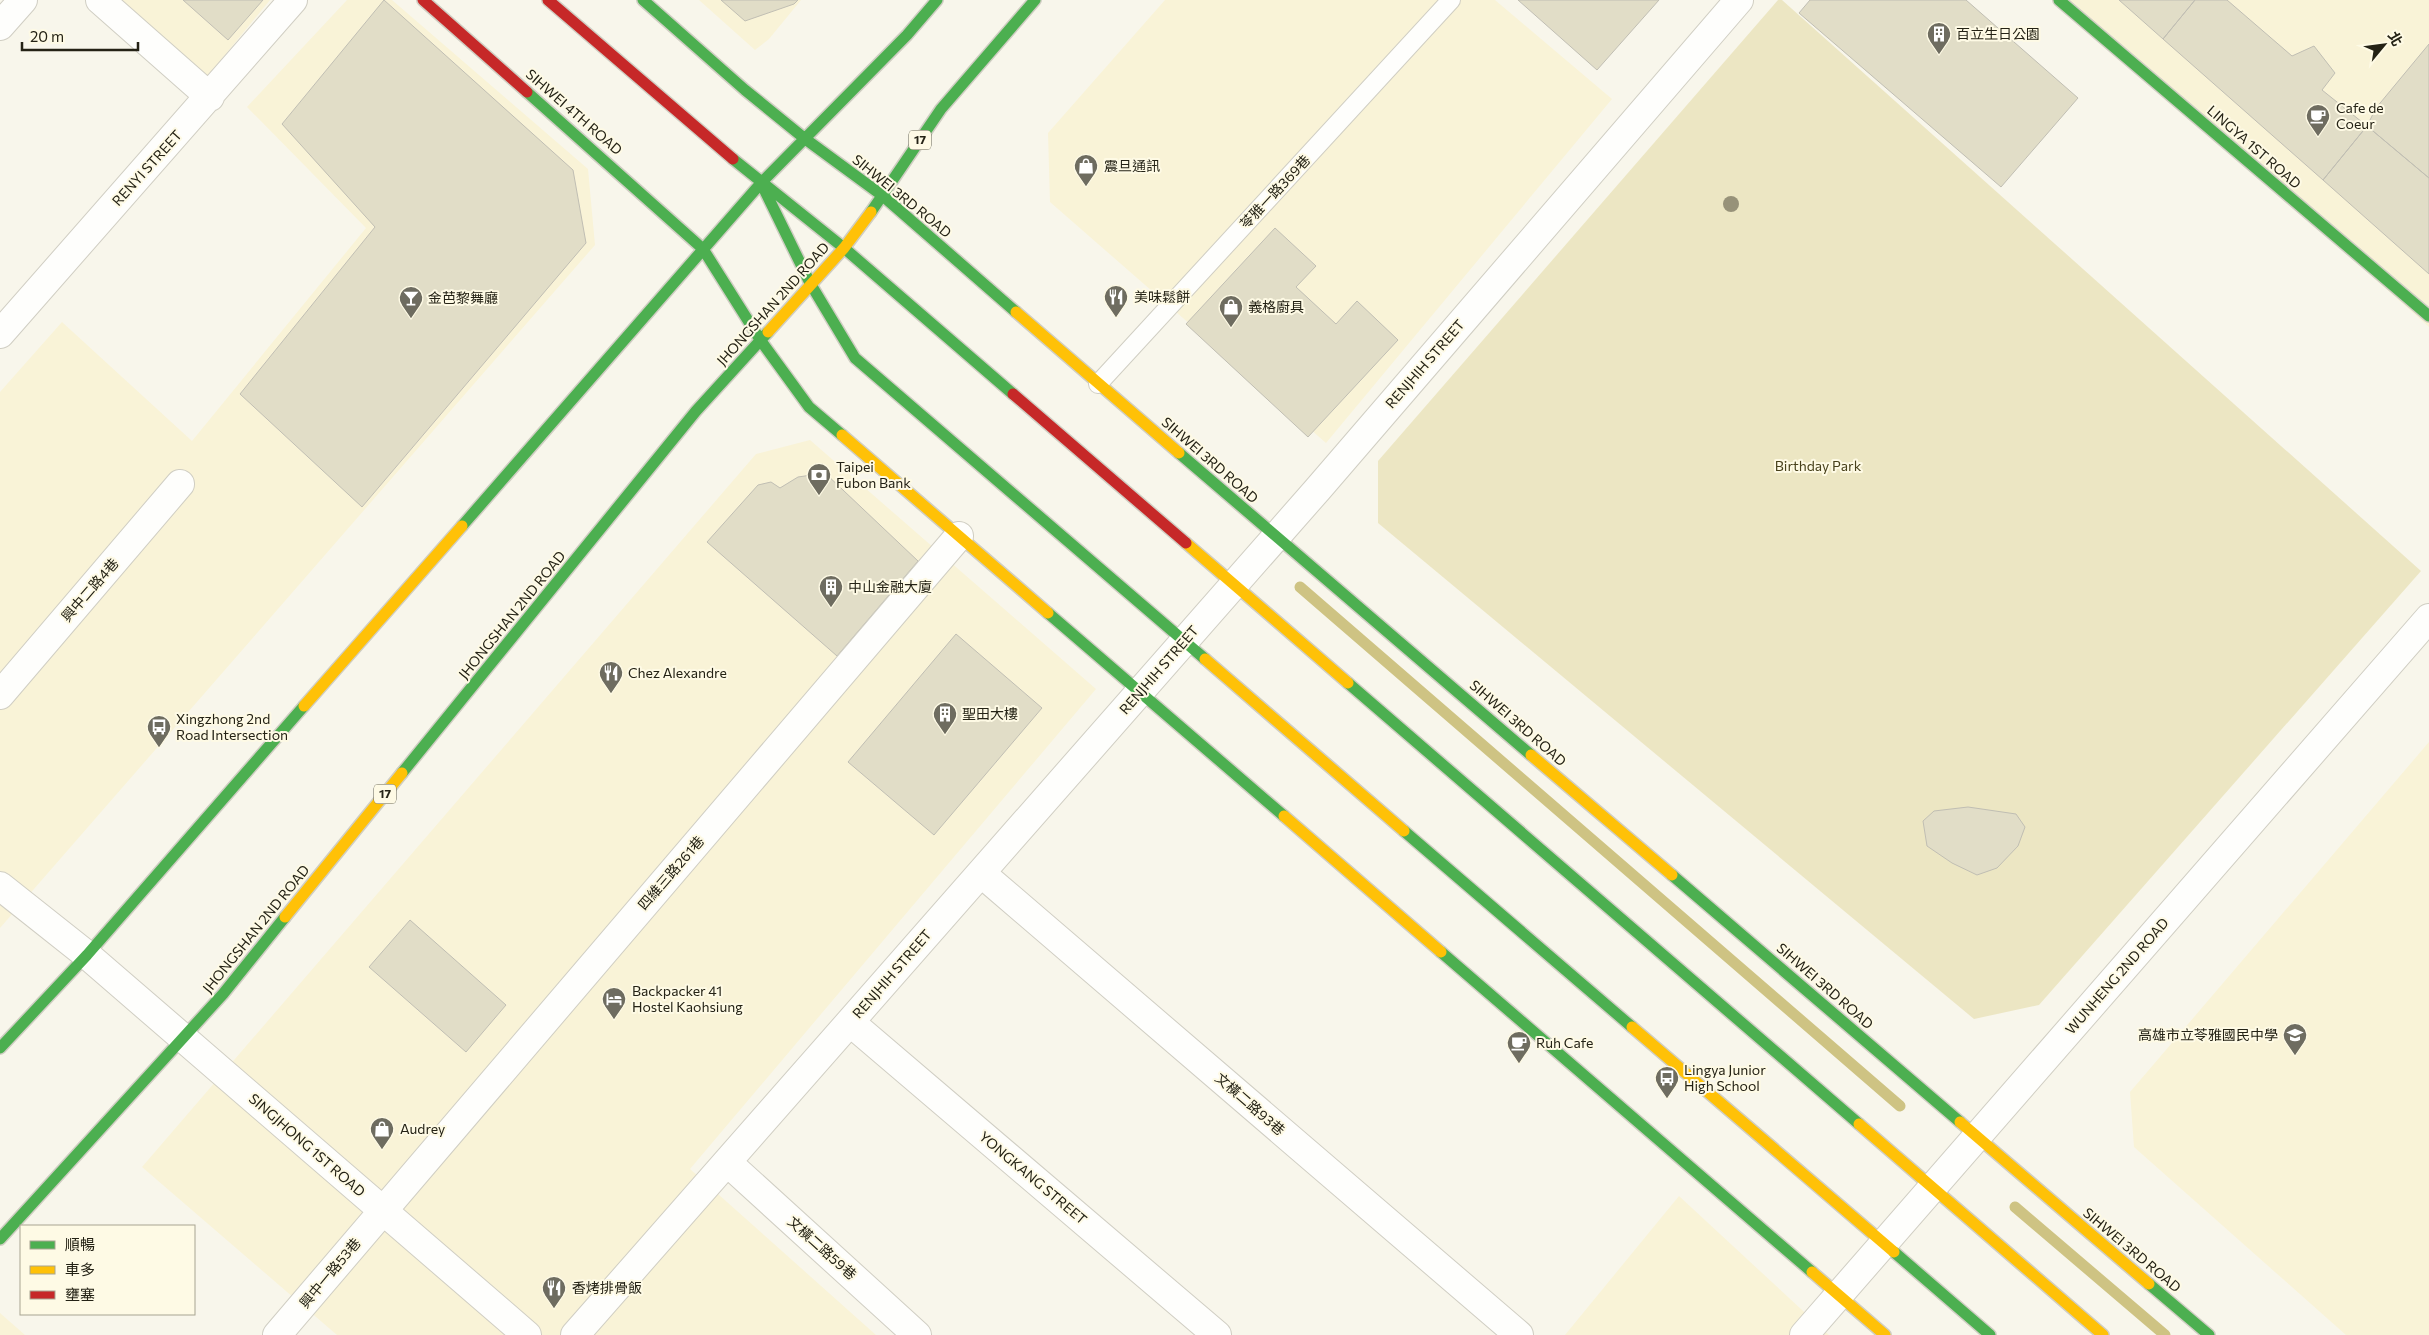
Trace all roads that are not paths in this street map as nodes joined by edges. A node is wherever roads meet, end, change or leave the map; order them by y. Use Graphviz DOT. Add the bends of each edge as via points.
graph roads {
  1 [pos="23,0"];
  2 [pos="100,0"];
  3 [pos="293,0"];
  4 [pos="423,0"];
  5 [pos="548,0"];
  6 [pos="643,0"];
  7 [pos="937,0"];
  8 [pos="1035,0"];
  9 [pos="1452,0"];
  10 [pos="1738,0"];
  11 [pos="2059,0"];
  12 [pos="0,26"];
  13 [pos="210,97"];
  14 [pos="804,138"];
  15 [pos="761,183"];
  16 [pos="883,196"];
  17 [pos="844,248"];
  18 [pos="703,249"];
  19 [pos="810,283"];
  20 [pos="2429,316"];
  21 [pos="0,334"];
  22 [pos="761,341"];
  23 [pos="1098,384"];
  24 [pos="180,484"];
  25 [pos="959,536"];
  26 [pos="1276,537"];
  27 [pos="1234,585"];
  28 [pos="2429,618"];
  29 [pos="1184,641"];
  30 [pos="1140,692"];
  31 [pos="0,695"];
  32 [pos="981,873"];
  33 [pos="0,886"];
  34 [pos="87,954"];
  35 [pos="850,1022"];
  36 [pos="184,1038"];
  37 [pos="0,1048"];
  38 [pos="1978,1136"];
  39 [pos="727,1162"];
  40 [pos="1933,1188"];
  41 [pos="383,1210"];
  42 [pos="0,1239"];
  43 [pos="1884,1244"];
  44 [pos="1839,1295"];
  45 [pos="276,1335"];
  46 [pos="527,1335"];
  47 [pos="575,1335"];
  48 [pos="917,1335"];
  49 [pos="1217,1335"];
  50 [pos="1519,1335"];
  51 [pos="1804,1335"];
  52 [pos="1885,1335"];
  53 [pos="1990,1335"];
  54 [pos="2103,1335"];
  55 [pos="2209,1335"];
  1 -- 12 [label="street"];
  2 -- 13 [label="street"];
  3 -- 13 [label="street, RENYI STREET"];
  4 -- 18 [label="main road, SIHWEI 4TH ROAD"];
  5 -- 15 [label="main road"];
  6 -- 14 [label="main road"];
  7 -- 14 [label="main road" via="907,35"];
  8 -- 16 [label="main road, JHONGSHAN 2ND ROAD / 17" via="941,109"];
  9 -- 23 [label="lane, 苓雅一路369巷"];
  10 -- 26 [label="street, RENJHIH STREET"];
  11 -- 20 [label="main road, LINGYA 1ST ROAD"];
  13 -- 21 [label="street, RENYI STREET"];
  14 -- 15 [label="main road"];
  14 -- 16 [label="main road, SIHWEI 3RD ROAD"];
  15 -- 17 [label="main road"];
  15 -- 18 [label="main road"];
  15 -- 19 [label="main road"];
  16 -- 17 [label="main road, JHONGSHAN 2ND ROAD / 17"];
  16 -- 23 [label="main road, SIHWEI 3RD ROAD"];
  17 -- 19 [label="main road, JHONGSHAN 2ND ROAD / 17"];
  17 -- 27 [label="main road"];
  18 -- 22 [label="main road"];
  18 -- 34 [label="main road"];
  19 -- 22 [label="main road, JHONGSHAN 2ND ROAD / 17"];
  19 -- 29 [label="main road" via="855,358"];
  22 -- 25 [label="main road" via="809,406"];
  22 -- 36 [label="main road, JHONGSHAN 2ND ROAD / 17" via="696,411"];
  23 -- 26 [label="main road, SIHWEI 3RD ROAD"];
  24 -- 31 [label="street, 興中二路4巷"];
  25 -- 30 [label="main road"];
  25 -- 41 [label="street, 四維三路261巷"];
  26 -- 27 [label="street, RENJHIH STREET"];
  26 -- 38 [label="main road, SIHWEI 3RD ROAD"];
  27 -- 29 [label="street, RENJHIH STREET"];
  27 -- 40 [label="main road"];
  28 -- 38 [label="street, WUNHENG 2ND ROAD"];
  29 -- 30 [label="street, RENJHIH STREET"];
  29 -- 43 [label="main road"];
  30 -- 32 [label="street, RENJHIH STREET"];
  30 -- 44 [label="main road"];
  32 -- 35 [label="street, RENJHIH STREET"];
  32 -- 50 [label="street, 文橫二路93巷"];
  33 -- 34 [label="street, SINGJHONG 1ST ROAD"];
  34 -- 36 [label="street, SINGJHONG 1ST ROAD"];
  34 -- 37 [label="main road"];
  35 -- 39 [label="street, RENJHIH STREET"];
  35 -- 49 [label="street, YONGKANG STREET"];
  36 -- 41 [label="street, SINGJHONG 1ST ROAD"];
  36 -- 42 [label="main road, JHONGSHAN 2ND ROAD / 17"];
  38 -- 40 [label="street, WUNHENG 2ND ROAD"];
  38 -- 55 [label="main road, SIHWEI 3RD ROAD"];
  39 -- 47 [label="street, RENJHIH STREET"];
  39 -- 48 [label="street, 文橫二路59巷"];
  40 -- 43 [label="street, WUNHENG 2ND ROAD"];
  40 -- 54 [label="main road"];
  41 -- 45 [label="street, 興中一路53巷"];
  41 -- 46 [label="street, SINGJHONG 1ST ROAD"];
  43 -- 44 [label="street, WUNHENG 2ND ROAD"];
  43 -- 53 [label="main road"];
  44 -- 51 [label="street, WUNHENG 2ND ROAD"];
  44 -- 52 [label="main road"];
}
